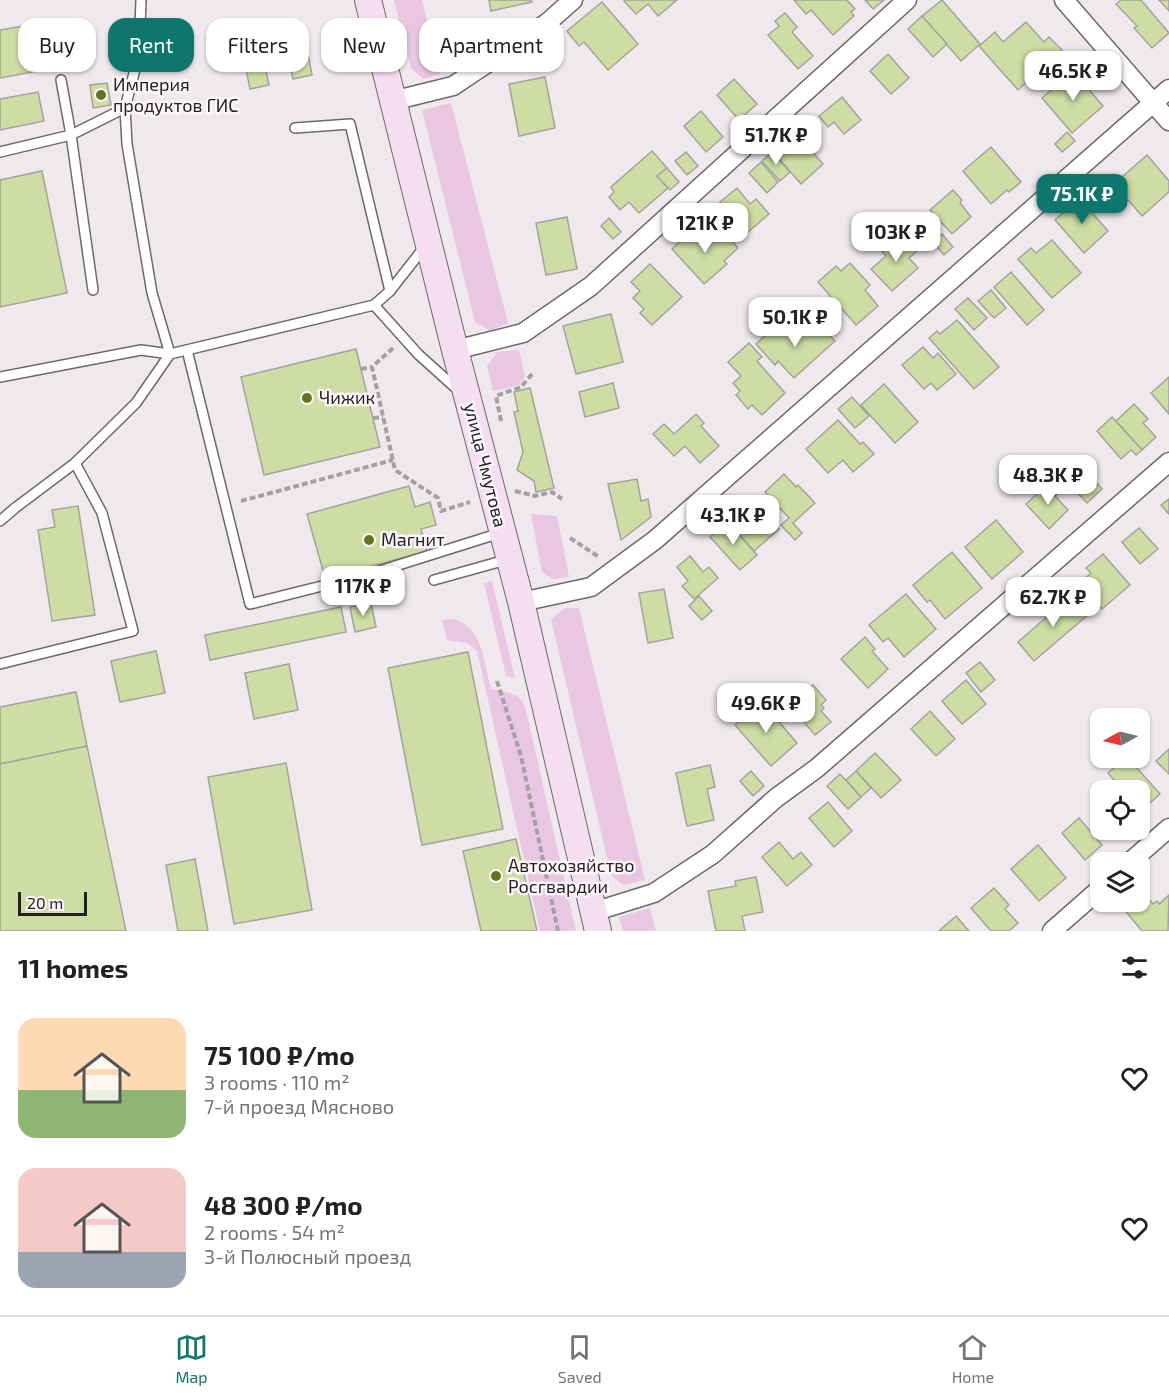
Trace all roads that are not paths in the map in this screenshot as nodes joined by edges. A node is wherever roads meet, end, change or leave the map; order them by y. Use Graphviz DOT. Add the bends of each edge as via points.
graph roads {
  1 [pos="141,0"];
  2 [pos="368,0"];
  3 [pos="573,0"];
  4 [pos="907,0"];
  5 [pos="1064,0"];
  6 [pos="61,80"];
  7 [pos="1169,89"];
  8 [pos="392,101"];
  9 [pos="1153,102"];
  10 [pos="125,108"];
  11 [pos="1169,121"];
  12 [pos="295,128"];
  13 [pos="71,135"];
  14 [pos="0,152"];
  15 [pos="428,242"];
  16 [pos="93,290"];
  17 [pos="390,291"];
  18 [pos="374,305"];
  19 [pos="187,350"];
  20 [pos="455,350"];
  21 [pos="170,354"];
  22 [pos="0,377"];
  23 [pos="468,400"];
  24 [pos="1169,462"];
  25 [pos="75,463"];
  26 [pos="0,522"];
  27 [pos="502,532"];
  28 [pos="509,559"];
  29 [pos="434,580"];
  30 [pos="521,602"];
  31 [pos="0,664"];
  32 [pos="1169,828"];
  33 [pos="1141,852"];
  34 [pos="1090,898"];
  35 [pos="596,921"];
  36 [pos="1052,931"];
  1 -- 10 [label="lane" via="139,54"];
  2 -- 8 [label="main road, улица Чмутова"];
  3 -- 8 [label="street" via="547,23 453,87"];
  4 -- 20 [label="street" via="591,286 523,333"];
  5 -- 9 [label="street"];
  6 -- 13 [label="lane"];
  7 -- 9 [label="street"];
  8 -- 15 [label="main road, улица Чмутова"];
  9 -- 11 [label="street"];
  9 -- 30 [label="street" via="655,540 591,587"];
  10 -- 13 [label="lane"];
  10 -- 21 [label="lane" via="127,144 152,293"];
  12 -- 17 [label="lane" via="350,124"];
  13 -- 14 [label="lane"];
  13 -- 16 [label="lane"];
  15 -- 17 [label="lane"];
  15 -- 20 [label="main road, улица Чмутова"];
  17 -- 18 [label="lane"];
  18 -- 19 [label="lane"];
  18 -- 23 [label="lane"];
  19 -- 21 [label="lane"];
  19 -- 27 [label="lane" via="250,604 370,574"];
  20 -- 23 [label="main road, улица Чмутова"];
  21 -- 22 [label="lane" via="141,350"];
  21 -- 25 [label="lane" via="136,404"];
  23 -- 27 [label="main road, улица Чмутова"];
  24 -- 35 [label="street" via="713,854 654,893"];
  25 -- 26 [label="lane"];
  25 -- 31 [label="lane" via="102,513 133,631"];
  27 -- 28 [label="main road, улица Чмутова"];
  28 -- 29 [label="lane"];
  28 -- 30 [label="main road, улица Чмутова"];
  30 -- 35 [label="main road, улица Чмутова"];
  32 -- 33 [label="street"];
  34 -- 36 [label="street"];
}
